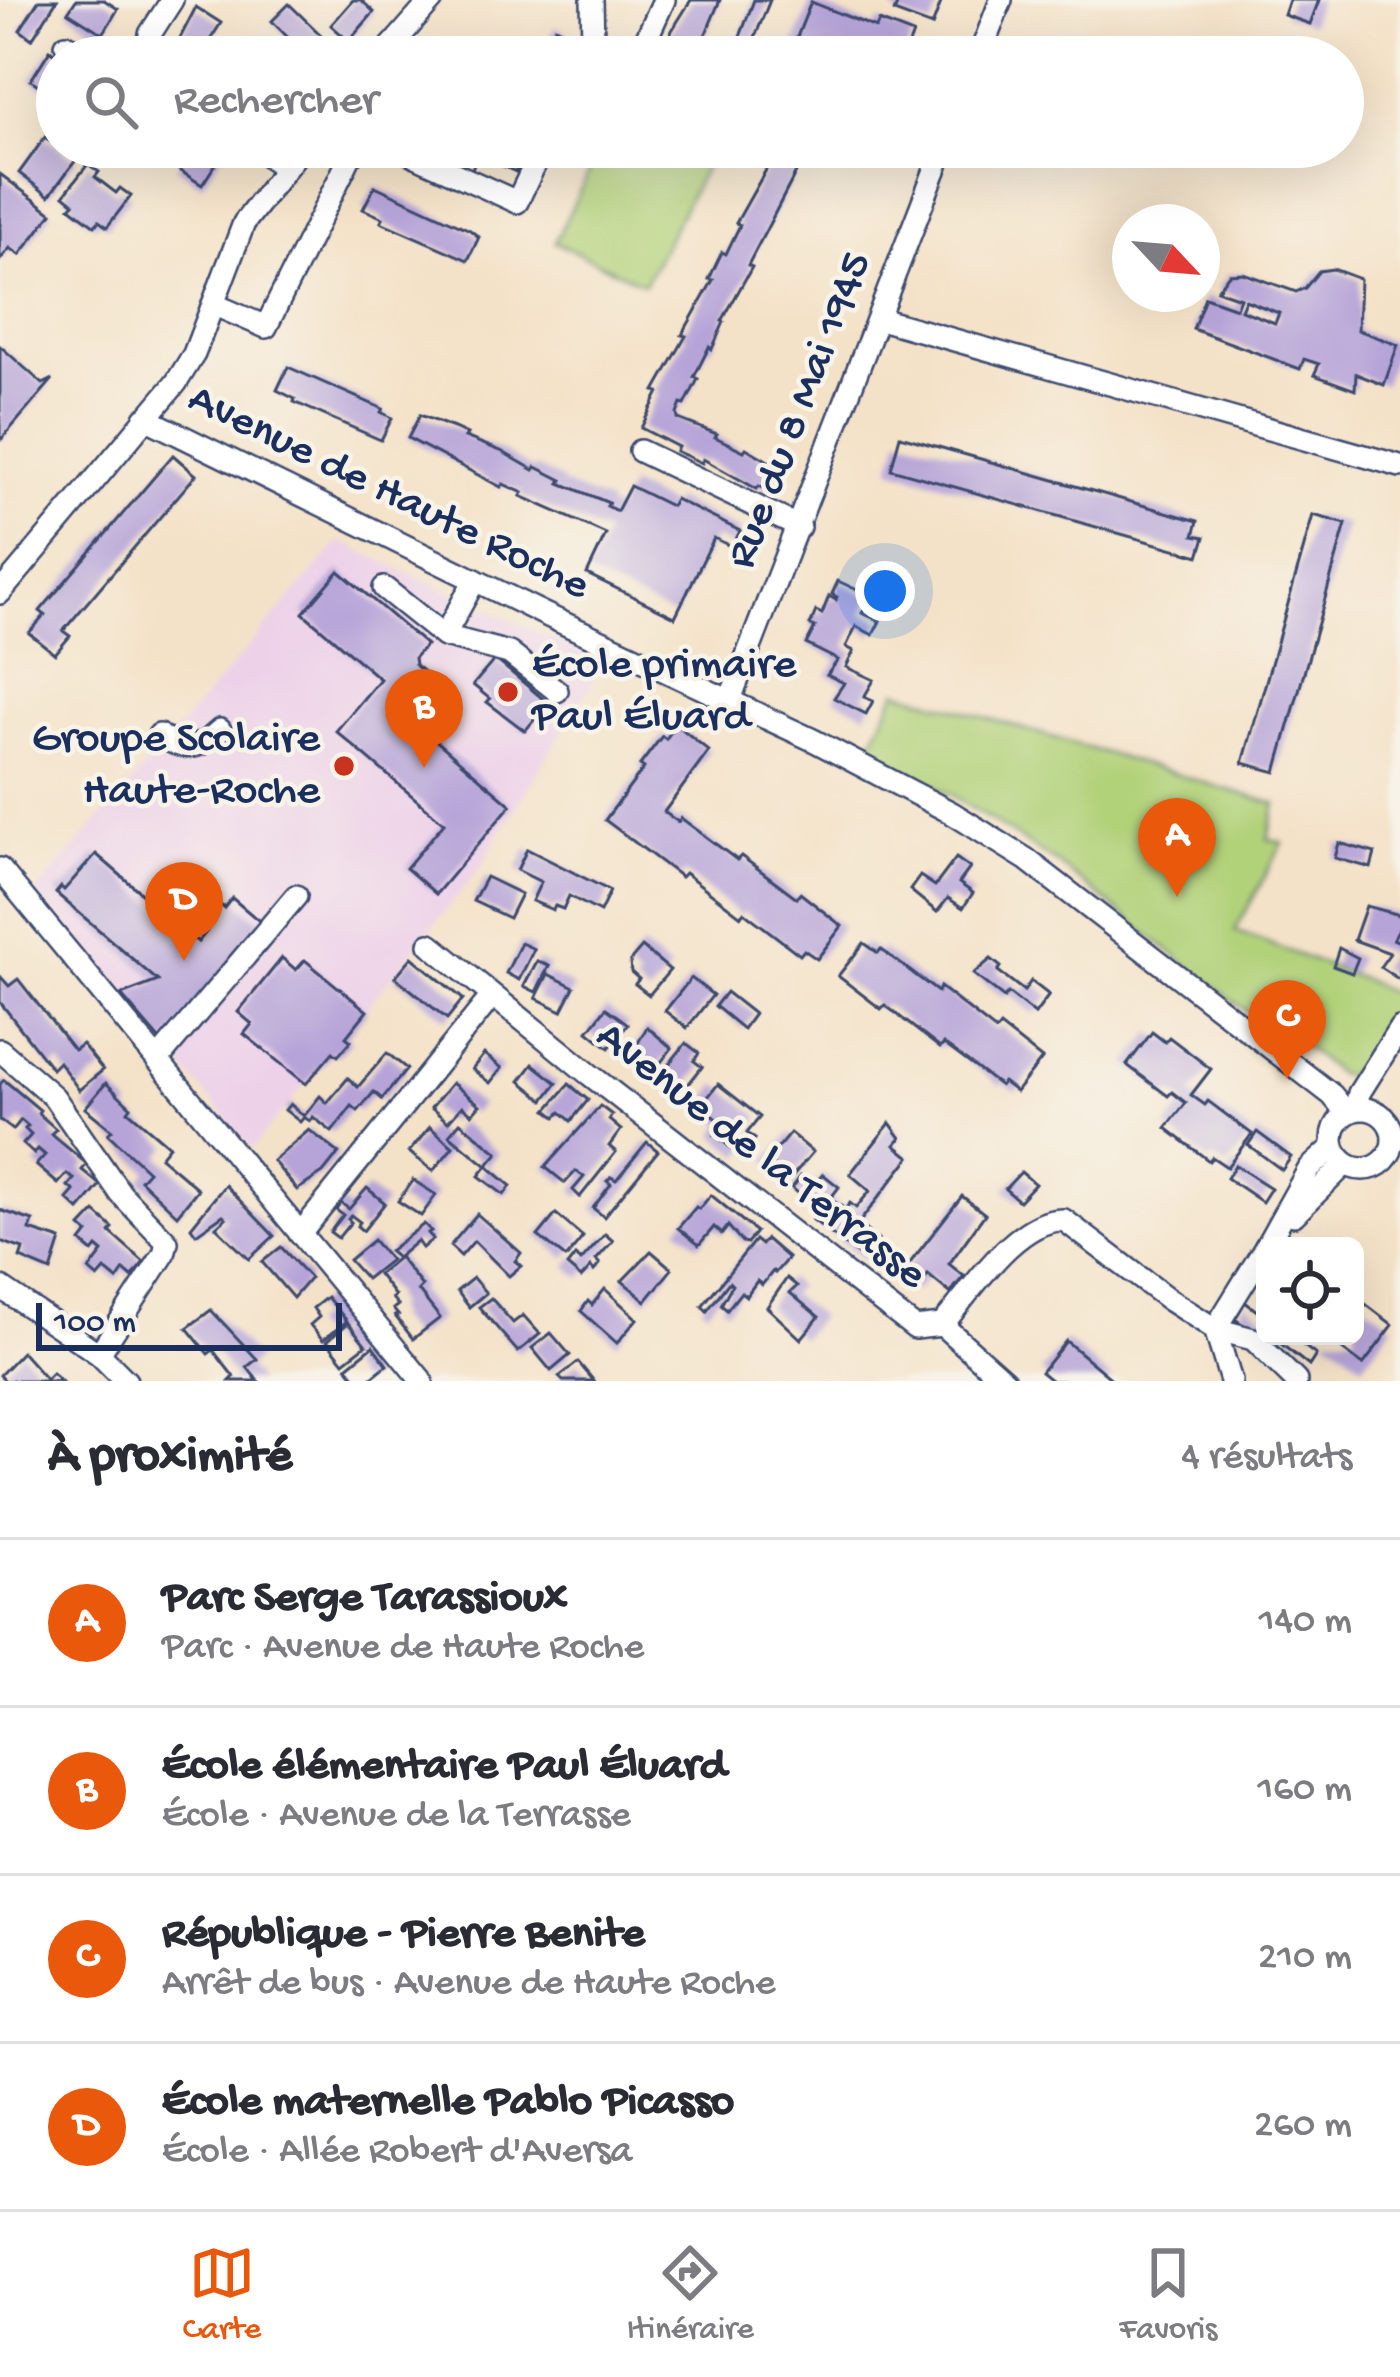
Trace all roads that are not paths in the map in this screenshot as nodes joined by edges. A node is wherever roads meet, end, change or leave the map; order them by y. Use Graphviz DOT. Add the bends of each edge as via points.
graph roads {
  1 [pos="172,0"];
  2 [pos="432,0"];
  3 [pos="592,0"];
  4 [pos="664,0"];
  5 [pos="1000,0"];
  6 [pos="150,36"];
  7 [pos="400,36"];
  8 [pos="590,36"];
  9 [pos="648,36"];
  10 [pos="987,36"];
  11 [pos="284,168"];
  12 [pos="345,168"];
  13 [pos="442,168"];
  14 [pos="533,168"];
  15 [pos="936,168"];
  16 [pos="215,305"];
  17 [pos="880,319"];
  18 [pos="145,418"];
  19 [pos="640,451"];
  20 [pos="1400,466"];
  21 [pos="799,527"];
  22 [pos="475,580"];
  23 [pos="384,588"];
  24 [pos="0,593"];
  25 [pos="444,636"];
  26 [pos="557,691"];
  27 [pos="729,702"];
  28 [pos="220,730"];
  29 [pos="159,735"];
  30 [pos="0,869"];
  31 [pos="296,896"];
  32 [pos="430,944"];
  33 [pos="492,996"];
  34 [pos="1400,1028"];
  35 [pos="0,1049"];
  36 [pos="159,1058"];
  37 [pos="1351,1111"];
  38 [pos="1397,1138"];
  39 [pos="1339,1155"];
  40 [pos="300,1234"];
  41 [pos="1271,1237"];
  42 [pos="1256,1263"];
  43 [pos="0,1287"];
  44 [pos="942,1324"];
  45 [pos="1215,1329"];
  46 [pos="99,1354"];
  47 [pos="126,1381"];
  48 [pos="422,1381"];
  49 [pos="1005,1381"];
  50 [pos="1231,1381"];
  51 [pos="1296,1381"];
  1 -- 6 [label="street"];
  2 -- 7 [label="street"];
  3 -- 8 [label="street"];
  4 -- 9 [label="street"];
  5 -- 10 [label="street"];
  11 -- 16 [label="street, Avenue de Haute Roche" via="244,224"];
  12 -- 16 [label="street" via="266,327"];
  13 -- 14 [label="street" via="517,202"];
  15 -- 17 [label="street, Rue du 8 Mai 1945"];
  16 -- 18 [label="street, Avenue de Haute Roche" via="194,354"];
  17 -- 20 [label="street"];
  17 -- 21 [label="street, Rue du 8 Mai 1945"];
  18 -- 22 [label="street, Avenue de Haute Roche"];
  18 -- 24 [label="street"];
  19 -- 21 [label="street"];
  21 -- 27 [label="street, Rue du 8 Mai 1945"];
  22 -- 25 [label="street"];
  22 -- 27 [label="street, Avenue de Haute Roche"];
  23 -- 25 [label="street"];
  25 -- 26 [label="street" via="509,653"];
  27 -- 37 [label="street, Avenue de Haute Roche" via="952,813 1025,859"];
  28 -- 29 [label="street" via="190,749"];
  30 -- 36 [label="street"];
  31 -- 36 [label="street" via="268,915"];
  32 -- 33 [label="street, Avenue de la Terrasse"];
  33 -- 40 [label="street"];
  33 -- 44 [label="street, Avenue de la Terrasse" via="905,1323"];
  34 -- 37 [label="street"];
  35 -- 46 [label="street" via="54,1097 121,1194 167,1242"];
  36 -- 40 [label="street"];
  37 -- 38 [label="street" via="1385,1118"];
  37 -- 39 [label="street" via="1334,1127"];
  38 -- 39 [label="street" via="1379,1165 1359,1169"];
  39 -- 41 [label="street" via="1309,1169"];
  40 -- 48 [label="street"];
  42 -- 45 [label="street"];
  43 -- 46 [label="street"];
  44 -- 45 [label="street, Avenue de la Terrasse" via="1026,1229 1049,1219 1064,1220"];
  44 -- 49 [label="street"];
  45 -- 50 [label="street"];
  45 -- 51 [label="street" via="1253,1339"];
  46 -- 47 [label="street"];
}
